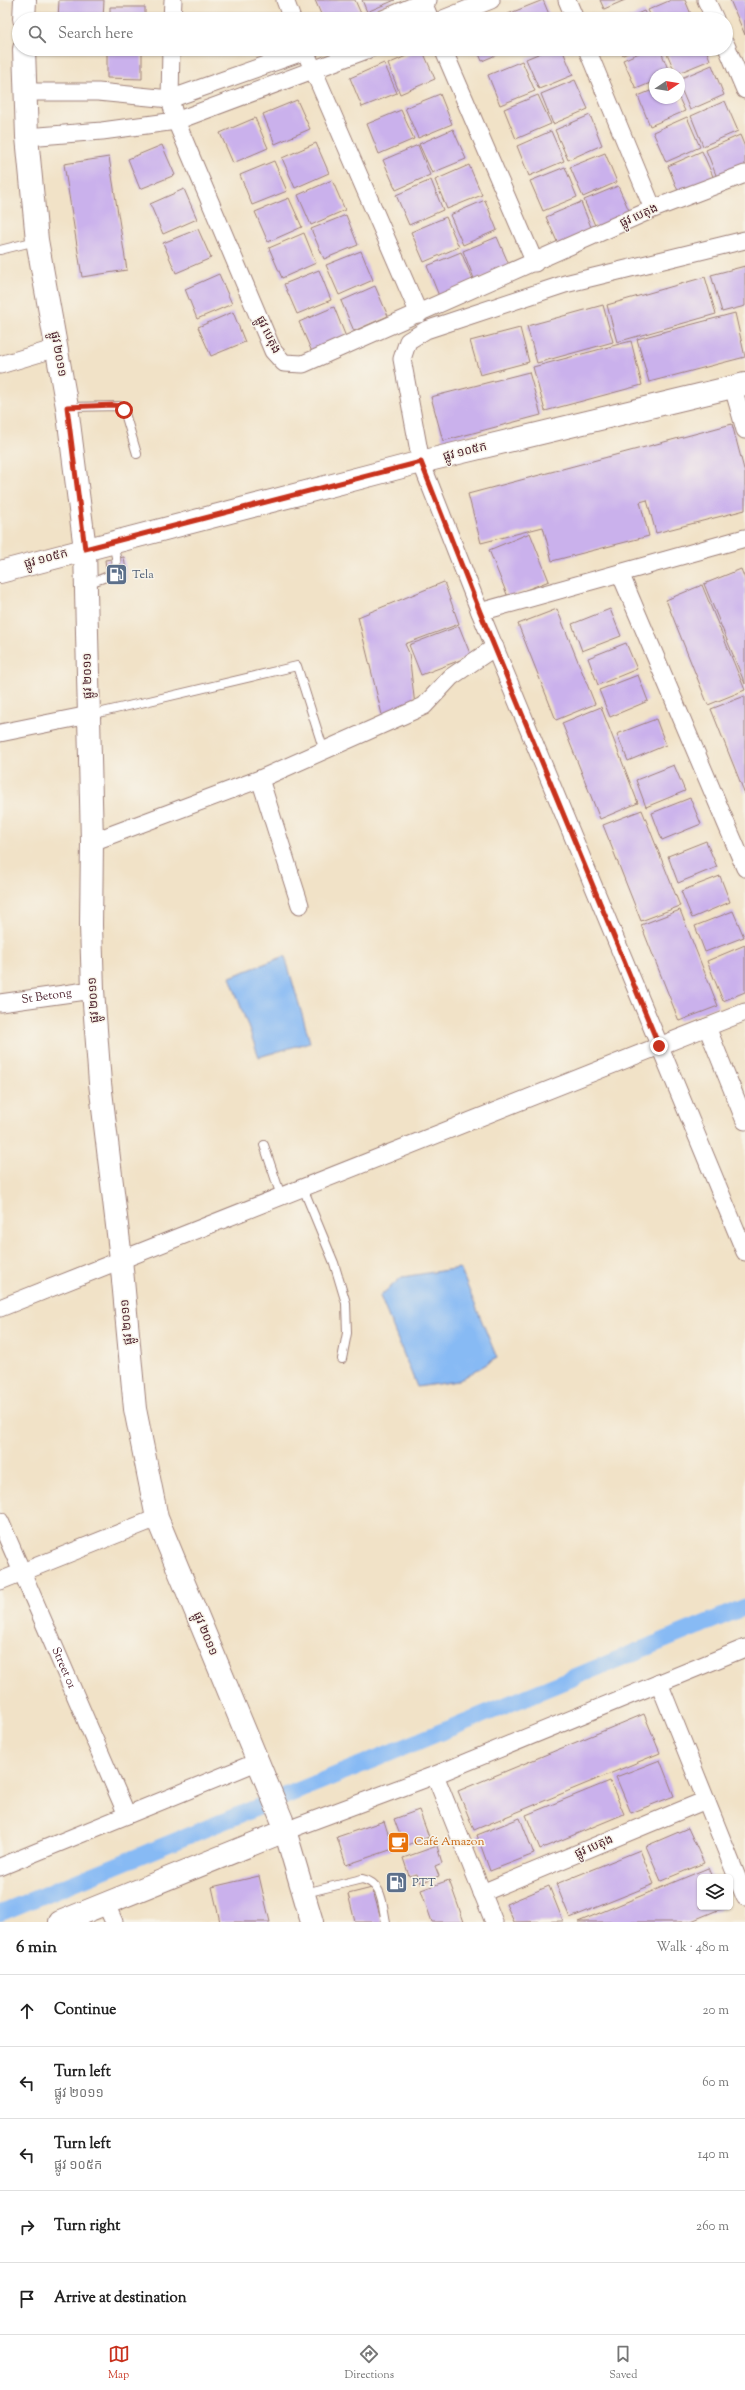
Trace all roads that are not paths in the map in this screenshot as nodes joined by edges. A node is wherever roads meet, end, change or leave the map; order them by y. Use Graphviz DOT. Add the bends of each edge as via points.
graph roads {
  1 [pos="25,0"];
  2 [pos="173,0"];
  3 [pos="285,0"];
  4 [pos="491,0"];
  5 [pos="567,0"];
  6 [pos="706,0"];
  7 [pos="424,1"];
  8 [pos="24,12"];
  9 [pos="172,12"];
  10 [pos="289,12"];
  11 [pos="399,12"];
  12 [pos="428,12"];
  13 [pos="461,12"];
  14 [pos="572,12"];
  15 [pos="712,12"];
  16 [pos="24,56"];
  17 [pos="171,56"];
  18 [pos="290,56"];
  19 [pos="309,56"];
  20 [pos="352,56"];
  21 [pos="446,56"];
  22 [pos="590,56"];
  23 [pos="731,56"];
  24 [pos="314,71"];
  25 [pos="745,90"];
  26 [pos="25,92"];
  27 [pos="170,99"];
  28 [pos="176,121"];
  29 [pos="27,137"];
  30 [pos="745,174"];
  31 [pos="653,210"];
  32 [pos="37,240"];
  33 [pos="745,240"];
  34 [pos="0,250"];
  35 [pos="535,263"];
  36 [pos="419,314"];
  37 [pos="57,348"];
  38 [pos="0,365"];
  39 [pos="739,386"];
  40 [pos="67,407"];
  41 [pos="745,430"];
  42 [pos="137,454"];
  43 [pos="421,462"];
  44 [pos="745,538"];
  45 [pos="112,542"];
  46 [pos="85,549"];
  47 [pos="0,572"];
  48 [pos="620,573"];
  49 [pos="86,584"];
  50 [pos="480,612"];
  51 [pos="495,648"];
  52 [pos="89,715"];
  53 [pos="0,734"];
  54 [pos="324,752"];
  55 [pos="260,779"];
  56 [pos="92,842"];
  57 [pos="745,868"];
  58 [pos="300,905"];
  59 [pos="93,990"];
  60 [pos="0,1003"];
  61 [pos="745,1012"];
  62 [pos="707,1027"];
  63 [pos="659,1046"];
  64 [pos="745,1121"];
  65 [pos="264,1145"];
  66 [pos="303,1188"];
  67 [pos="281,1196"];
  68 [pos="744,1248"];
  69 [pos="121,1259"];
  70 [pos="0,1308"];
  71 [pos="342,1359"];
  72 [pos="157,1518"];
  73 [pos="0,1521"];
  74 [pos="23,1572"];
  75 [pos="0,1581"];
  76 [pos="745,1648"];
  77 [pos="659,1683"];
  78 [pos="259,1767"];
  79 [pos="435,1775"];
  80 [pos="706,1800"];
  81 [pos="127,1815"];
  82 [pos="283,1825"];
  83 [pos="1,1862"];
  84 [pos="304,1893"];
  85 [pos="482,1893"];
  86 [pos="745,1896"];
  87 [pos="105,1902"];
  88 [pos="60,1922"];
  89 [pos="114,1922"];
  90 [pos="312,1922"];
  91 [pos="386,1922"];
  92 [pos="494,1922"];
  1 -- 8 [label="main road"];
  2 -- 9 [label="street"];
  3 -- 10 [label="street"];
  4 -- 13 [label="street"];
  5 -- 14 [label="street"];
  6 -- 15 [label="street"];
  7 -- 11 [label="street"];
  7 -- 12 [label="street"];
  16 -- 26 [label="main road, ផ្លូវ ២០១១"];
  17 -- 27 [label="street, ផ្លូវ បេតុង"];
  18 -- 27 [label="street"];
  19 -- 24 [label="street"];
  20 -- 24 [label="street"];
  21 -- 35 [label="street"];
  22 -- 31 [label="street"];
  23 -- 25 [label="street"];
  24 -- 28 [label="street"];
  24 -- 36 [label="street"];
  26 -- 27 [label="street" via="98,92"];
  26 -- 29 [label="main road, ផ្លូវ ២០១១"];
  27 -- 28 [label="street, ផ្លូវ បេតុង"];
  28 -- 29 [label="street" via="102,131"];
  28 -- 36 [label="street, ផ្លូវ បេតុង" via="273,351 284,363 303,364"];
  29 -- 32 [label="main road, ផ្លូវ ២០១១"];
  30 -- 31 [label="street, ផ្លូវ បេតុង"];
  31 -- 35 [label="street, ផ្លូវ បេតុង"];
  32 -- 34 [label="lane"];
  32 -- 37 [label="main road, ផ្លូវ ២០១១"];
  33 -- 43 [label="street" via="565,284 426,330 408,341 402,359"];
  35 -- 36 [label="street, ផ្លូវ បេតុង"];
  37 -- 38 [label="street"];
  37 -- 40 [label="main road, ផ្លូវ ២០១១"];
  39 -- 41 [label="street"];
  39 -- 43 [label="main road, ផ្លូវ ១០៥ក"];
  40 -- 42 [label="lane" via="120,406 124,410"];
  40 -- 46 [label="main road, ផ្លូវ ២០១១"];
  43 -- 45 [label="main road, ផ្លូវ ១០៥ក"];
  43 -- 50 [label="street"];
  44 -- 48 [label="street"];
  45 -- 46 [label="main road, ផ្លូវ ១០៥ក"];
  45 -- 49 [label="lane" via="117,554 114,572 108,577"];
  46 -- 47 [label="main road, ផ្លូវ ១០៥ក"];
  46 -- 49 [label="main road, ផ្លូវ ២០១១"];
  48 -- 50 [label="street"];
  48 -- 57 [label="street"];
  49 -- 52 [label="main road, ផ្លូវ ២០១១"];
  50 -- 51 [label="street"];
  51 -- 54 [label="street" via="451,678 424,706"];
  51 -- 63 [label="street"];
  52 -- 53 [label="street"];
  52 -- 54 [label="lane" via="297,666"];
  52 -- 56 [label="main road, ផ្លូវ ២០១១"];
  54 -- 55 [label="street"];
  55 -- 56 [label="street"];
  55 -- 58 [label="street"];
  56 -- 59 [label="main road, ផ្លូវ ២០១១"];
  59 -- 60 [label="street, St Betong"];
  59 -- 69 [label="main road, ផ្លូវ ២០១១" via="100,1083"];
  61 -- 62 [label="street"];
  62 -- 63 [label="street"];
  62 -- 64 [label="street"];
  63 -- 66 [label="street"];
  63 -- 68 [label="street"];
  65 -- 67 [label="lane"];
  66 -- 67 [label="street"];
  66 -- 71 [label="lane" via="334,1263 346,1303 347,1332"];
  67 -- 69 [label="street"];
  69 -- 70 [label="street"];
  69 -- 72 [label="main road, ផ្លូវ ២០១១" via="135,1408"];
  72 -- 74 [label="street"];
  72 -- 78 [label="main road, ផ្លូវ ២០១១"];
  73 -- 74 [label="street, Street 01"];
  74 -- 75 [label="street"];
  74 -- 81 [label="street, Street 01"];
  76 -- 77 [label="street"];
  77 -- 79 [label="street"];
  77 -- 80 [label="street"];
  78 -- 81 [label="street"];
  78 -- 82 [label="main road, ផ្លូវ ២០១១"];
  79 -- 82 [label="street"];
  79 -- 85 [label="street"];
  80 -- 85 [label="street, ផ្លូវ បេតុង"];
  80 -- 86 [label="street"];
  81 -- 83 [label="street"];
  82 -- 84 [label="main road, ផ្លូវ ២០១១"];
  82 -- 87 [label="main road"];
  84 -- 90 [label="main road, ផ្លូវ ២០១១"];
  84 -- 91 [label="lane" via="362,1879 369,1880 378,1888"];
  85 -- 92 [label="street"];
  87 -- 88 [label="main road"];
  87 -- 89 [label="street"];
}
